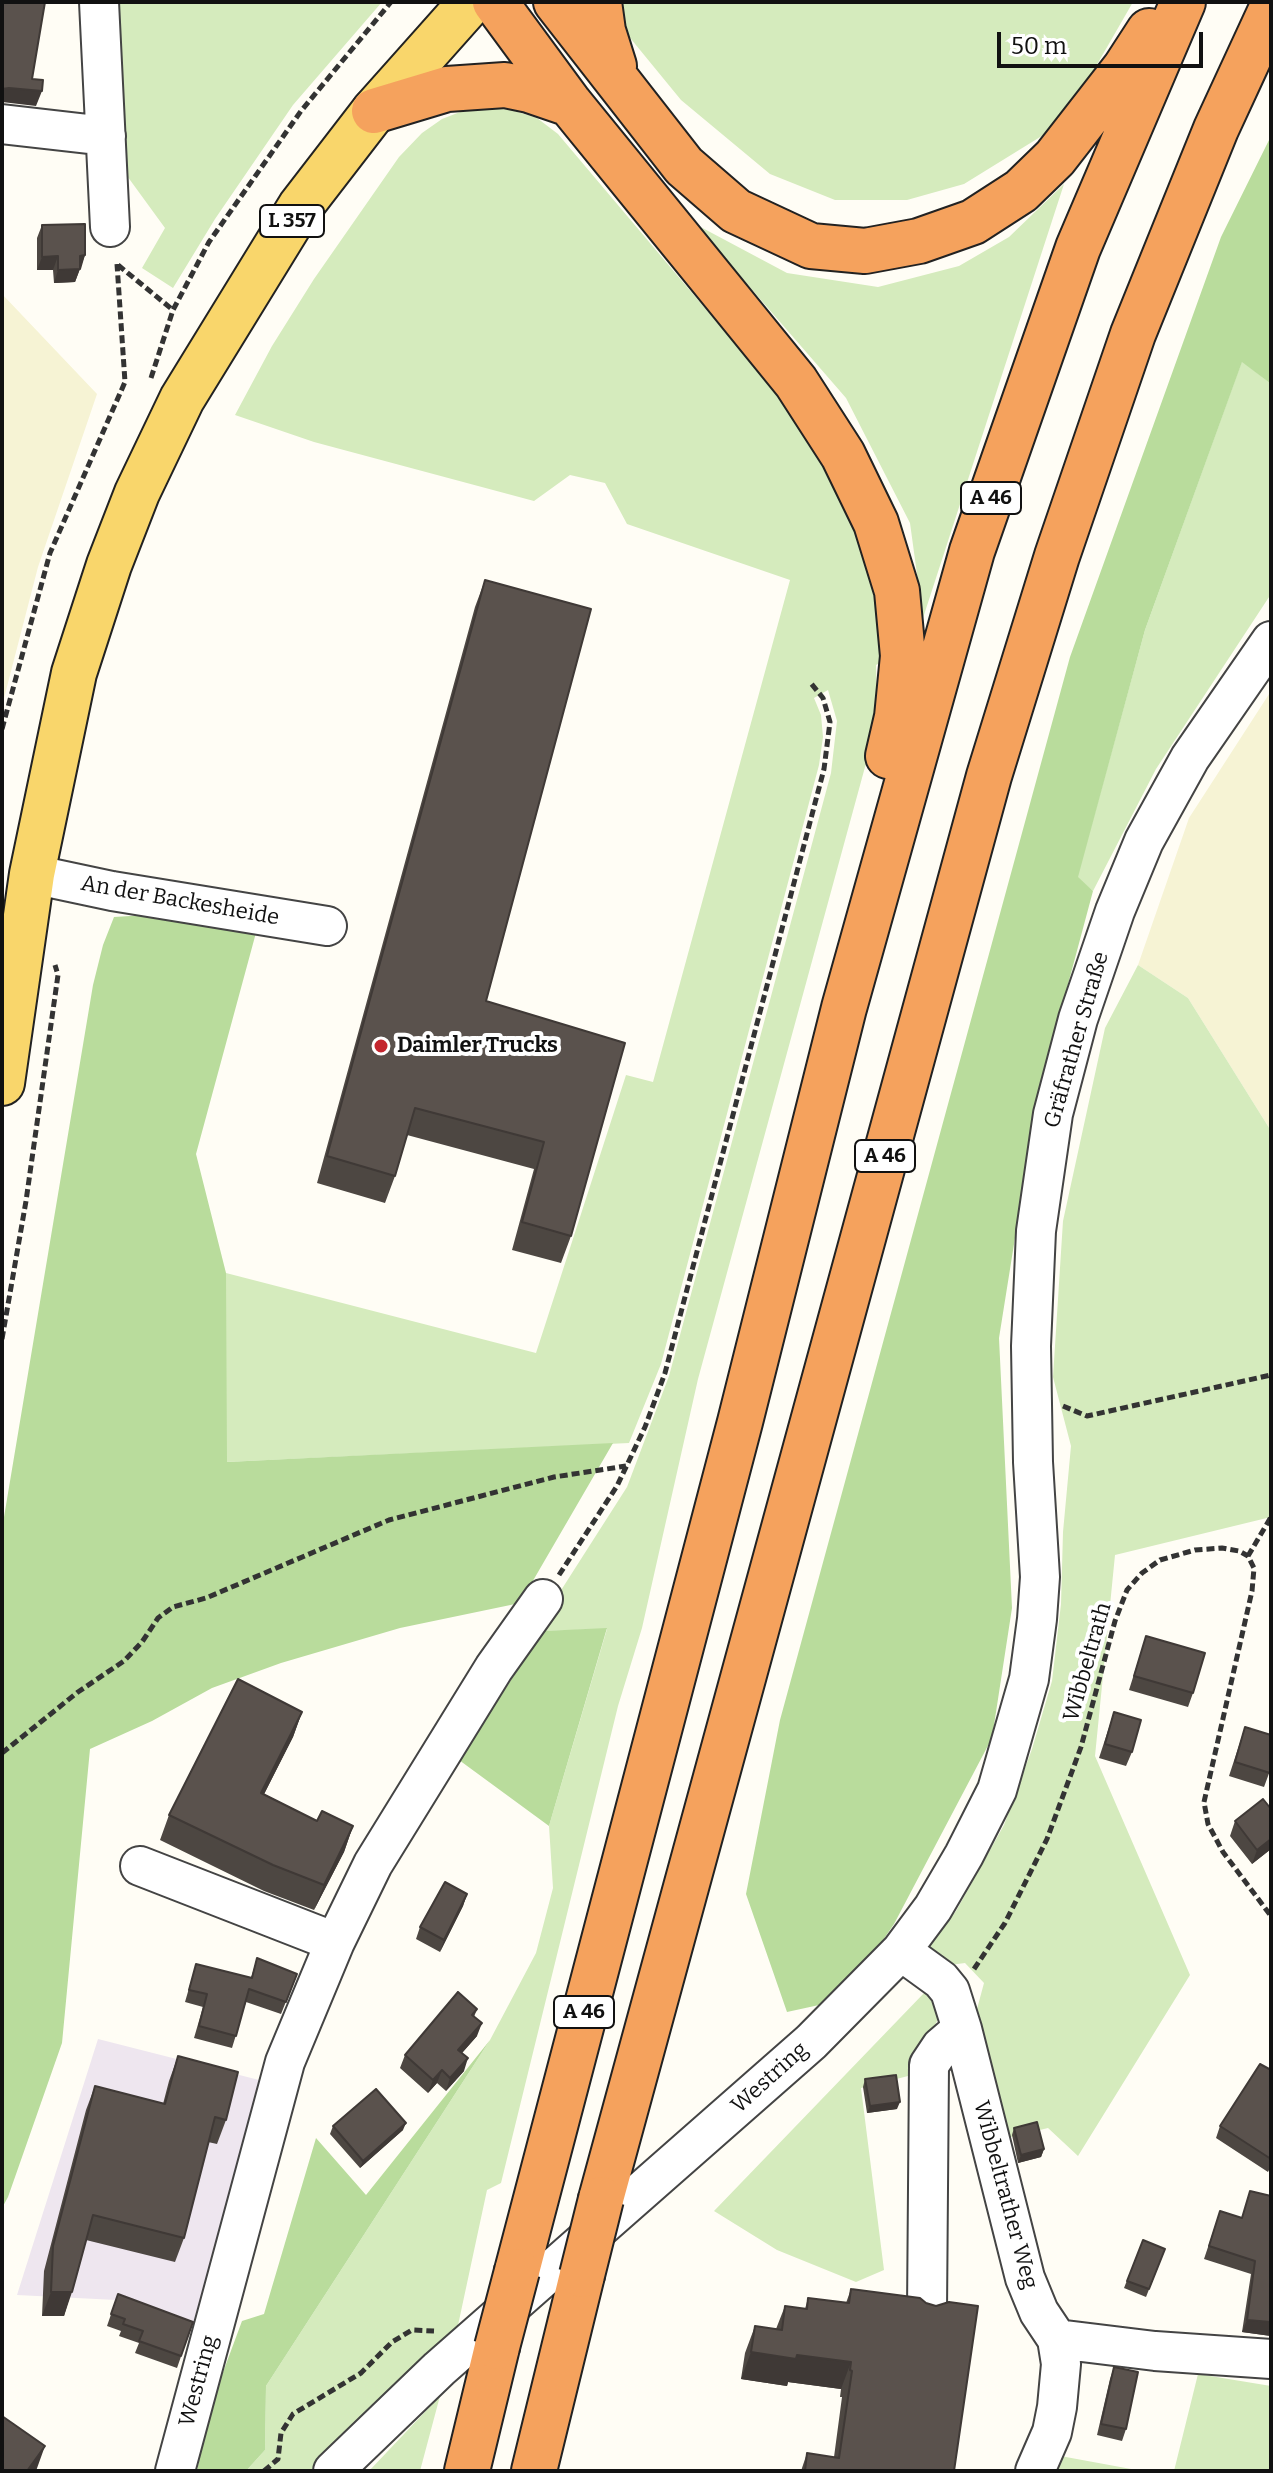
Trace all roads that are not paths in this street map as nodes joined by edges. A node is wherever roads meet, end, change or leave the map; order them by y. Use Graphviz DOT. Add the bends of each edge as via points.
graph roads {
  1 [pos="99,2"];
  2 [pos="471,2"];
  3 [pos="495,2"];
  4 [pos="556,2"];
  5 [pos="599,2"];
  6 [pos="1167,2"];
  7 [pos="1183,2"];
  8 [pos="1271,10"];
  9 [pos="620,84"];
  10 [pos="570,104"];
  11 [pos="374,111"];
  12 [pos="2,124"];
  13 [pos="106,136"];
  14 [pos="110,227"];
  15 [pos="1271,641"];
  16 [pos="32,874"];
  17 [pos="327,926"];
  18 [pos="844,1008"];
  19 [pos="2,1083"];
  20 [pos="1040,1577"];
  21 [pos="543,1599"];
  22 [pos="140,1866"];
  23 [pos="335,1942"];
  24 [pos="901,1951"];
  25 [pos="962,2029"];
  26 [pos="927,2311"];
  27 [pos="1057,2339"];
  28 [pos="483,2345"];
  29 [pos="1271,2359"];
  30 [pos="175,2471"];
  31 [pos="333,2471"];
  32 [pos="467,2471"];
  33 [pos="534,2471"];
  34 [pos="1035,2471"];
  1 -- 13 [label="street"];
  2 -- 11 [label="main road, L 357"];
  3 -- 10 [label="highway"];
  4 -- 9 [label="highway"];
  5 -- 9 [label="highway"];
  6 -- 9 [label="highway" via="1125,68 1055,158 1021,191 973,222 919,241 865,251 811,246 736,211 684,166"];
  7 -- 18 [label="highway, A 46" via="1078,248 972,551"];
  8 -- 33 [label="highway, A 46, bridge" via="1133,334 994,761 601,2199"];
  10 -- 11 [label="highway" via="505,85 447,89"];
  10 -- 18 [label="highway" via="796,382 843,455 880,536 897,591 903,656 897,717 873,817"];
  11 -- 16 [label="main road, L 357" via="267,259 182,399 137,493 74,673"];
  12 -- 13 [label="street"];
  13 -- 14 [label="street"];
  15 -- 20 [label="street, Gräfrather Straße" via="1190,758 1144,841 1078,1019 1053,1114 1036,1231 1031,1346"];
  16 -- 17 [label="street, An der Backesheide"];
  16 -- 19 [label="main road, L 357"];
  18 -- 28 [label="highway, A 46, bridge" via="517,2271"];
  20 -- 24 [label="street, Westring" via="1029,1679 997,1790 933,1908"];
  21 -- 23 [label="street, Westring" via="373,1864"];
  22 -- 23 [label="street"];
  23 -- 30 [label="street, Westring" via="285,2062"];
  24 -- 25 [label="street, Wibbeltrather Weg" via="950,1991"];
  24 -- 28 [label="street, Westring" via="811,2042"];
  25 -- 26 [label="street" via="929,2065"];
  25 -- 27 [label="street, Wibbeltrather Weg" via="1025,2278"];
  27 -- 29 [label="street"];
  27 -- 34 [label="street" via="1061,2364 1055,2419"];
  28 -- 31 [label="street, Westring"];
  28 -- 32 [label="highway, A 46"];
}
